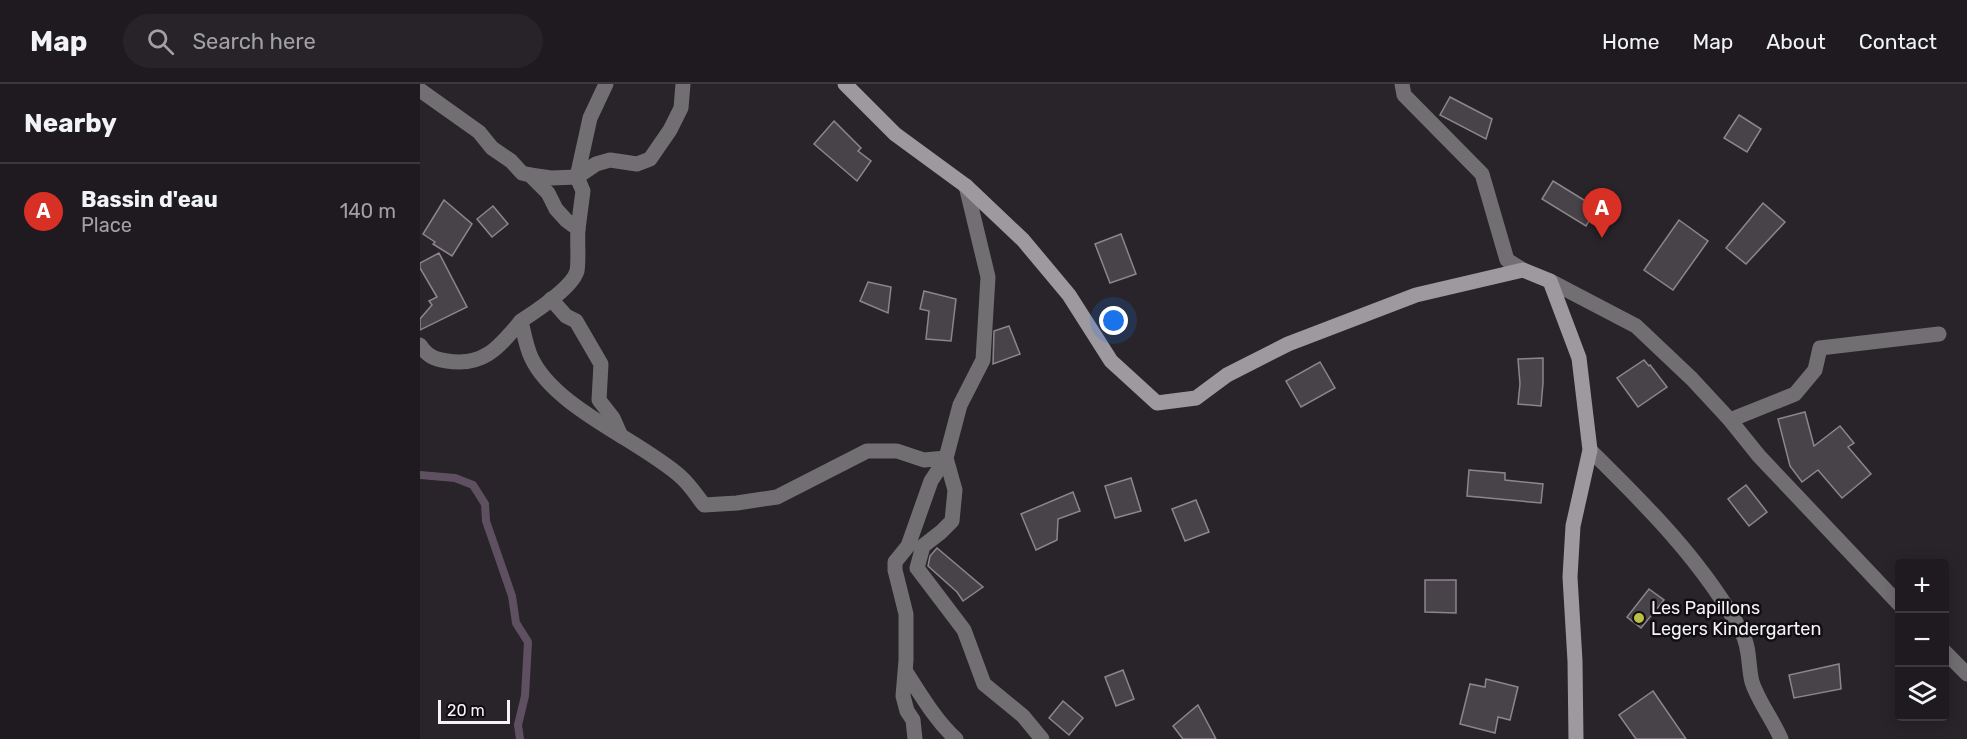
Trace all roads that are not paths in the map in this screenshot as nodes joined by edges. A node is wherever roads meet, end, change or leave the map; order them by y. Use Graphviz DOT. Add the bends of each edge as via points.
graph roads {
  1 [pos="606,84"];
  2 [pos="683,84"];
  3 [pos="845,84"];
  4 [pos="1402,84"];
  5 [pos="420,90"];
  6 [pos="530,175"];
  7 [pos="577,177"];
  8 [pos="966,186"];
  9 [pos="578,229"];
  10 [pos="1523,270"];
  11 [pos="1550,281"];
  12 [pos="551,299"];
  13 [pos="521,321"];
  14 [pos="1939,334"];
  15 [pos="420,345"];
  16 [pos="1730,420"];
  17 [pos="621,436"];
  18 [pos="1590,450"];
  19 [pos="946,458"];
  20 [pos="1895,601"];
  21 [pos="1949,656"];
  22 [pos="906,672"];
  23 [pos="1967,674"];
  24 [pos="915,739"];
  25 [pos="956,739"];
  26 [pos="1042,739"];
  27 [pos="1576,739"];
  28 [pos="1782,739"];
  1 -- 7 [label="street" via="590,118"];
  2 -- 7 [label="street" via="681,108 650,159 637,164 610,160"];
  3 -- 8 [label="street" via="895,134"];
  4 -- 10 [label="street" via="1404,95 1482,174 1507,260"];
  5 -- 6 [label="street"];
  6 -- 7 [label="street"];
  6 -- 9 [label="street" via="548,193 556,209"];
  7 -- 9 [label="street" via="583,191"];
  8 -- 10 [label="street" via="1023,240 1069,295 1112,361 1157,403 1196,398 1227,375 1288,344 1416,295"];
  8 -- 19 [label="street" via="988,277 983,360 960,405"];
  9 -- 12 [label="street" via="576,272"];
  10 -- 11 [label="street"];
  11 -- 16 [label="street" via="1636,326"];
  11 -- 18 [label="street" via="1579,358"];
  12 -- 13 [label="street"];
  12 -- 17 [label="street" via="576,321 601,364 599,400"];
  13 -- 15 [label="street" via="503,343 482,359 461,363 440,360 427,356"];
  13 -- 17 [label="street" via="531,357 545,378"];
  14 -- 16 [label="street" via="1820,348 1815,370 1795,394"];
  16 -- 20 [label="street"];
  17 -- 19 [label="street" via="682,477 704,505 777,497 867,451 897,451 924,460"];
  18 -- 27 [label="street" via="1573,526 1570,577"];
  18 -- 28 [label="street" via="1655,514 1722,600 1744,635 1753,683"];
  19 -- 22 [label="street" via="931,481 908,546 895,562 906,614"];
  19 -- 26 [label="street" via="955,490 951,521 923,546 917,568 964,630 984,684 1023,716"];
  21 -- 23 [label="street"];
  22 -- 24 [label="street" via="903,696 913,720"];
  22 -- 25 [label="street"];
}
